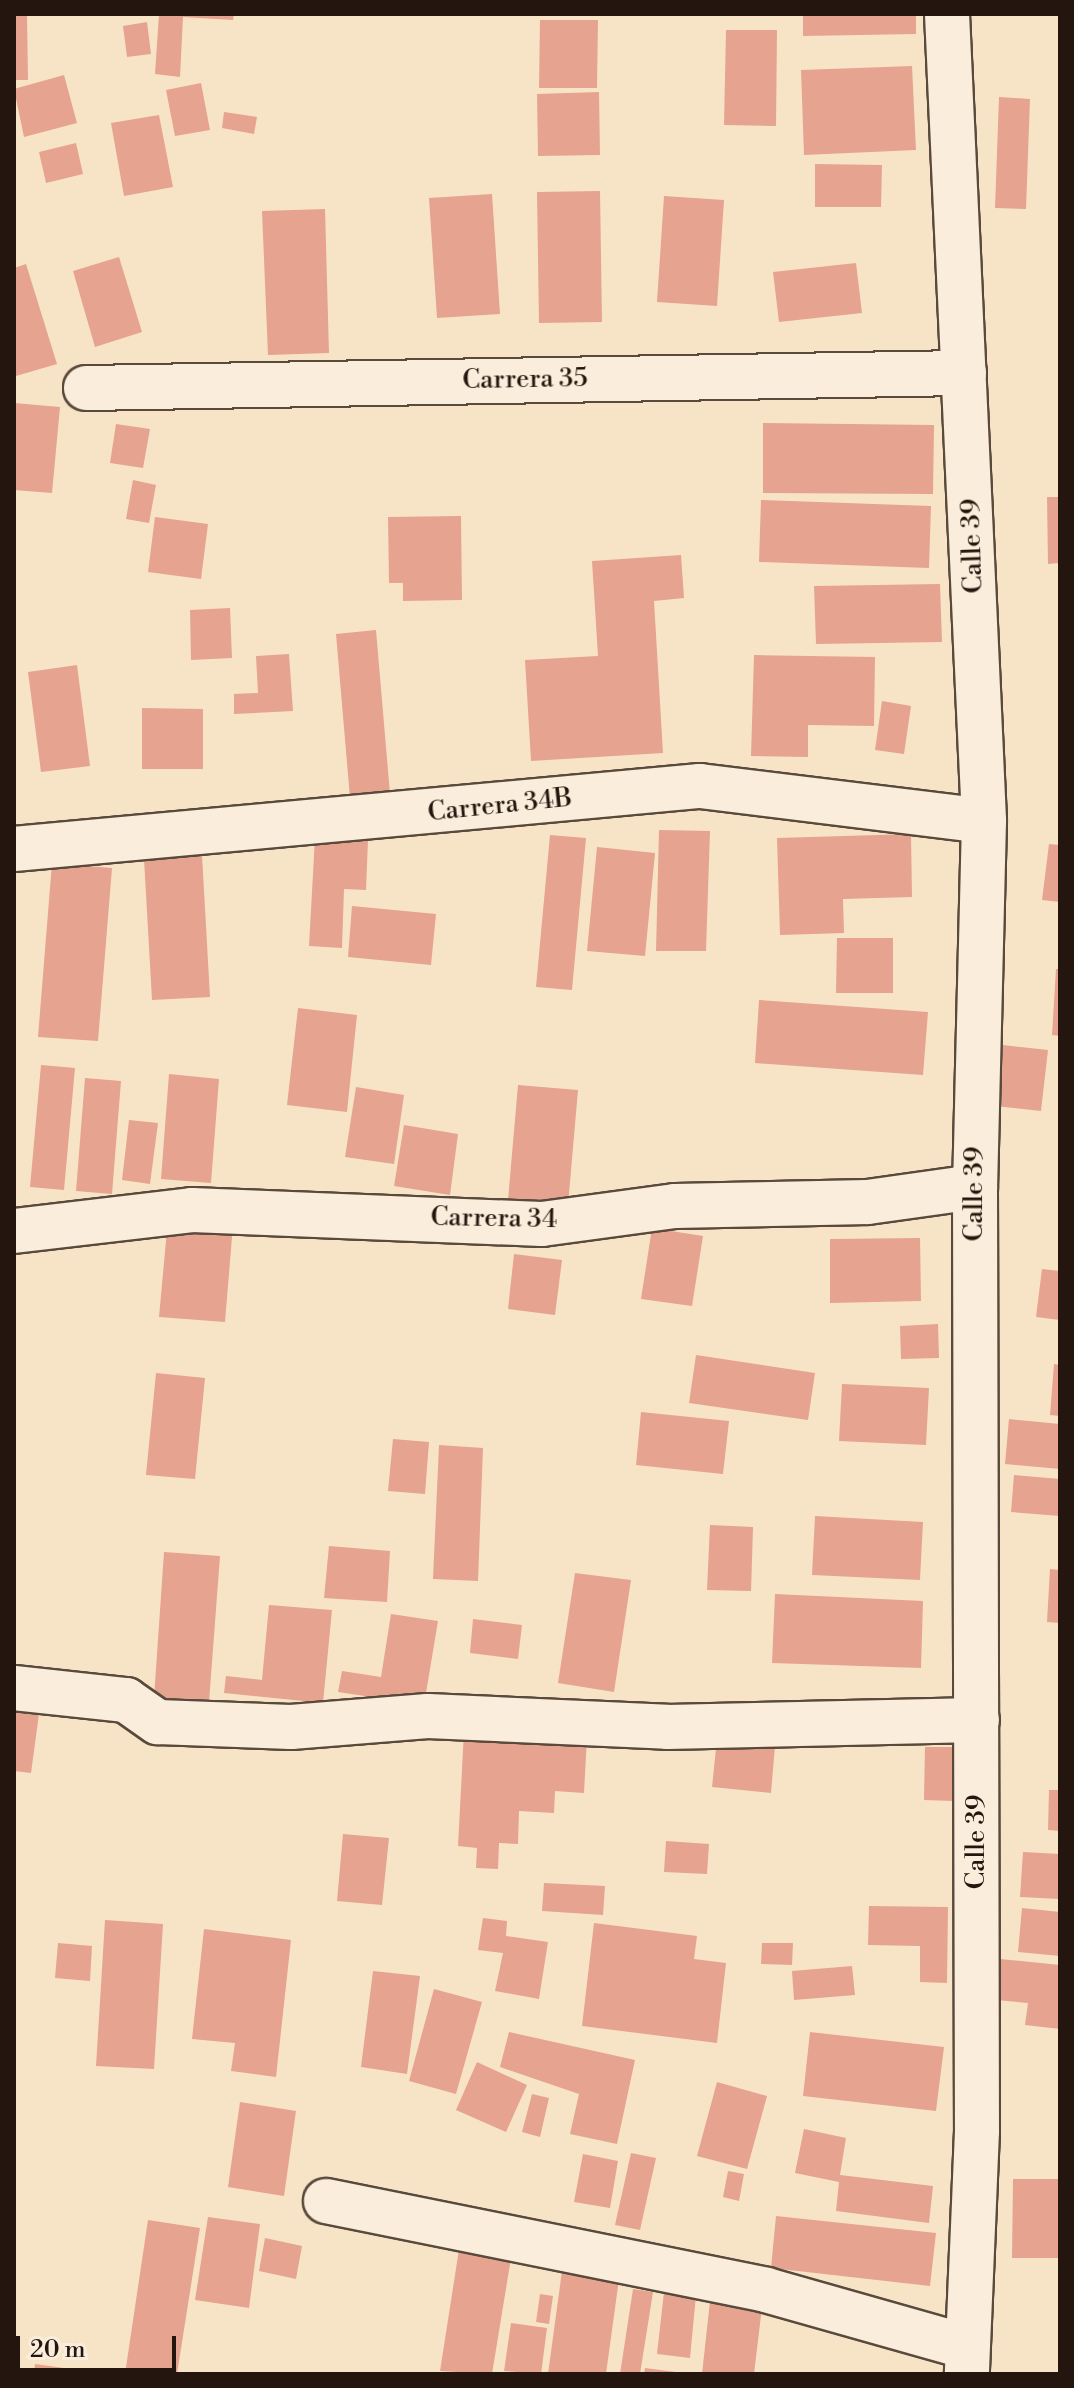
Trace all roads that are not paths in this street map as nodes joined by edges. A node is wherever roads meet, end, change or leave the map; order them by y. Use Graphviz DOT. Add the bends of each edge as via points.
graph roads {
  1 [pos="947,14"];
  2 [pos="964,373"];
  3 [pos="86,388"];
  4 [pos="984,821"];
  5 [pos="14,849"];
  6 [pos="975,1187"];
  7 [pos="14,1231"];
  8 [pos="14,1688"];
  9 [pos="977,1720"];
  10 [pos="326,2201"];
  11 [pos="967,2361"];
  1 -- 2 [label="street, Calle 39"];
  2 -- 3 [label="street, Carrera 35"];
  2 -- 4 [label="street, Calle 39"];
  4 -- 5 [label="street, Carrera 34B" via="700,786"];
  4 -- 6 [label="street, Calle 39"];
  6 -- 7 [label="street, Carrera 34" via="868,1202 675,1206 542,1224 192,1210"];
  6 -- 9 [label="street, Calle 39"];
  8 -- 9 [label="street" via="126,1700 158,1722 291,1727 428,1716 667,1727"];
  9 -- 11 [label="street, Calle 39" via="977,2131"];
  10 -- 11 [label="street" via="766,2290"];
}
